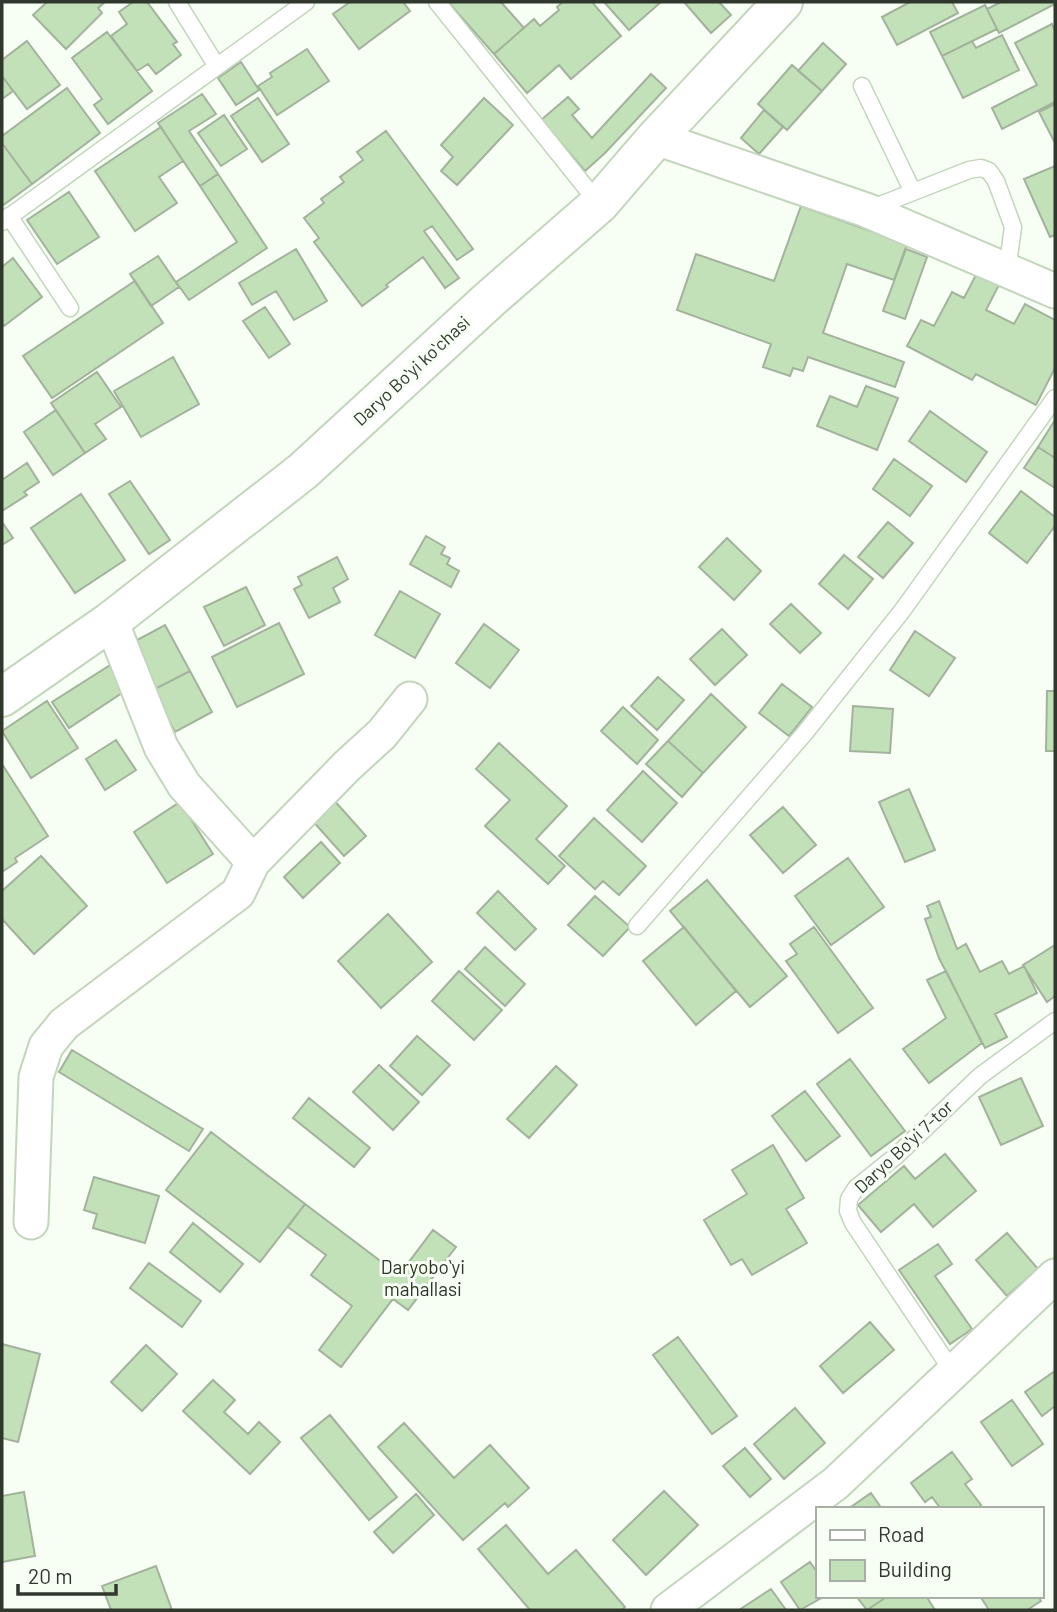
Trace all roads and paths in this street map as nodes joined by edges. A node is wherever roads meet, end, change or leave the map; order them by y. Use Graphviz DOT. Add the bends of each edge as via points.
graph roads {
  1 [pos="177,2"];
  2 [pos="306,2"];
  3 [pos="437,2"];
  4 [pos="783,2"];
  5 [pos="216,65"];
  6 [pos="862,86"];
  7 [pos="656,138"];
  8 [pos="912,192"];
  9 [pos="599,204"];
  10 [pos="866,210"];
  11 [pos="6,219"];
  12 [pos="1007,271"];
  13 [pos="1055,291"];
  14 [pos="70,308"];
  15 [pos="1055,398"];
  16 [pos="111,621"];
  17 [pos="2,696"];
  18 [pos="410,699"];
  19 [pos="253,862"];
  20 [pos="637,926"];
  21 [pos="1055,1021"];
  22 [pos="31,1222"];
  23 [pos="1054,1280"];
  24 [pos="953,1372"];
  25 [pos="667,1610"];
  1 -- 5 [label="lane"];
  2 -- 5 [label="lane"];
  3 -- 9 [label="lane"];
  4 -- 7 [label="street, Daryo Boʻyi koʻchasi"];
  5 -- 11 [label="lane"];
  6 -- 8 [label="lane"];
  7 -- 9 [label="street, Daryo Boʻyi koʻchasi"];
  7 -- 10 [label="street"];
  8 -- 10 [label="lane"];
  8 -- 12 [label="lane" via="969,170 989,171 1013,227"];
  9 -- 16 [label="street, Daryo Boʻyi koʻchasi" via="303,471"];
  10 -- 12 [label="street"];
  11 -- 14 [label="lane"];
  12 -- 13 [label="street"];
  15 -- 20 [label="lane" via="902,611 804,734"];
  16 -- 17 [label="street, Daryo Boʻyi koʻchasi"];
  16 -- 19 [label="street" via="161,747 184,785"];
  18 -- 19 [label="street" via="383,734"];
  19 -- 22 [label="street" via="238,893 64,1024 46,1046 36,1077"];
  21 -- 24 [label="lane, Daryo Bo'yi 7-tor" via="980,1076 849,1199 853,1223"];
  23 -- 24 [label="street"];
  24 -- 25 [label="street" via="836,1483"];
}
